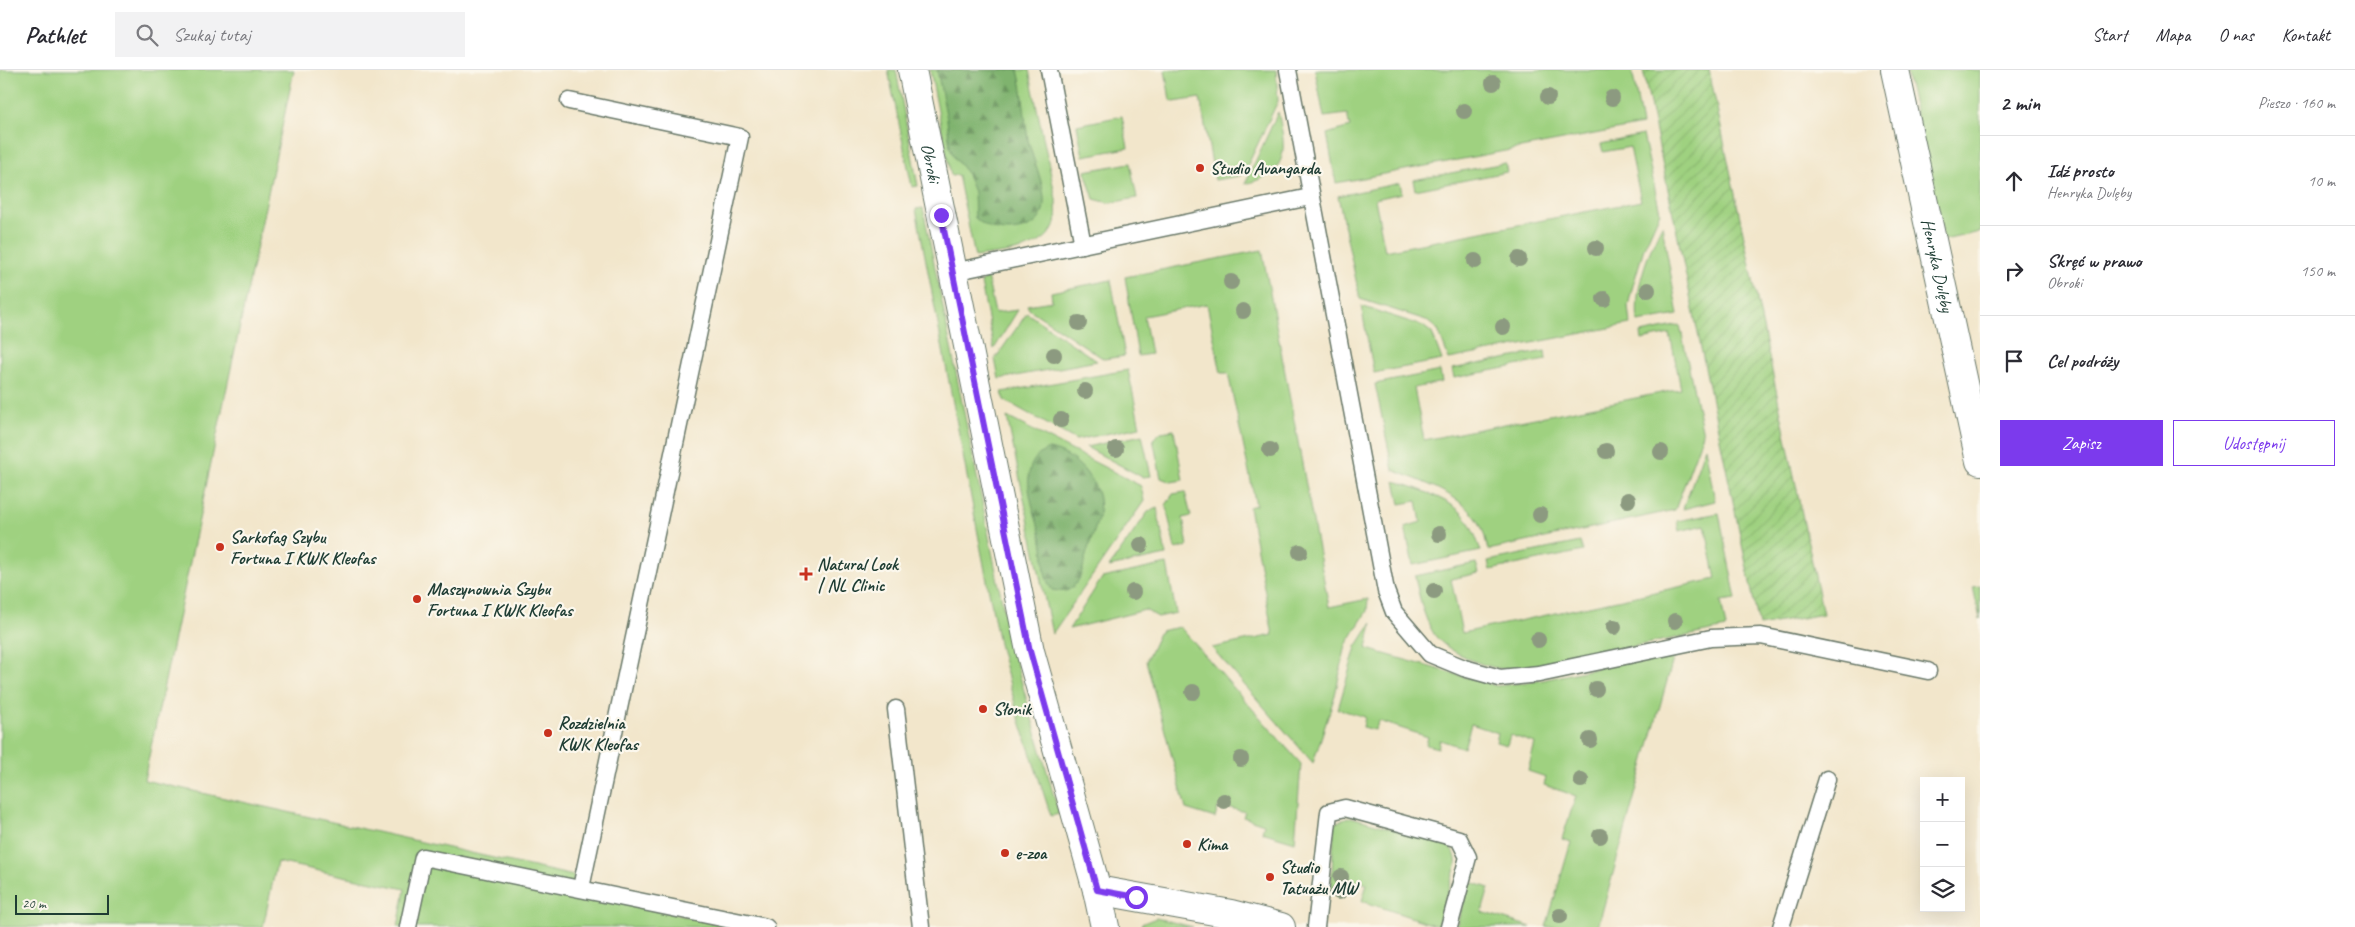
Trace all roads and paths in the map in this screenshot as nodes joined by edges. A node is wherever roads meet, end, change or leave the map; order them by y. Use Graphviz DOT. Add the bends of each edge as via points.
graph roads {
  1 [pos="912,70"];
  2 [pos="1049,70"];
  3 [pos="1288,70"];
  4 [pos="1894,70"];
  5 [pos="569,101"];
  6 [pos="1310,197"];
  7 [pos="1083,246"];
  8 [pos="953,272"];
  9 [pos="1980,461"];
  10 [pos="1928,671"];
  11 [pos="896,709"];
  12 [pos="1827,779"];
  13 [pos="581,888"];
  14 [pos="1097,890"];
  15 [pos="408,927"];
  16 [pos="766,927"];
  17 [pos="920,927"];
  18 [pos="1104,927"];
  19 [pos="1281,927"];
  20 [pos="1316,927"];
  21 [pos="1449,927"];
  22 [pos="1781,927"];
  1 -- 8 [label="street, Obroki"];
  2 -- 7 [label="lane"];
  3 -- 6 [label="lane"];
  4 -- 9 [label="street, Henryka Dulęby"];
  5 -- 13 [label="lane" via="740,137"];
  6 -- 7 [label="lane"];
  6 -- 10 [label="lane" via="1386,591 1394,612 1430,654 1500,678 1539,674 1712,638 1760,636"];
  7 -- 8 [label="lane"];
  8 -- 14 [label="street, Obroki" via="1030,651"];
  11 -- 17 [label="lane"];
  12 -- 22 [label="lane"];
  13 -- 15 [label="lane" via="423,857"];
  13 -- 16 [label="lane"];
  14 -- 18 [label="street, Obroki"];
  14 -- 19 [label="street" via="1231,914"];
  20 -- 21 [label="lane" via="1329,812 1345,808 1459,839 1468,857"];
}
